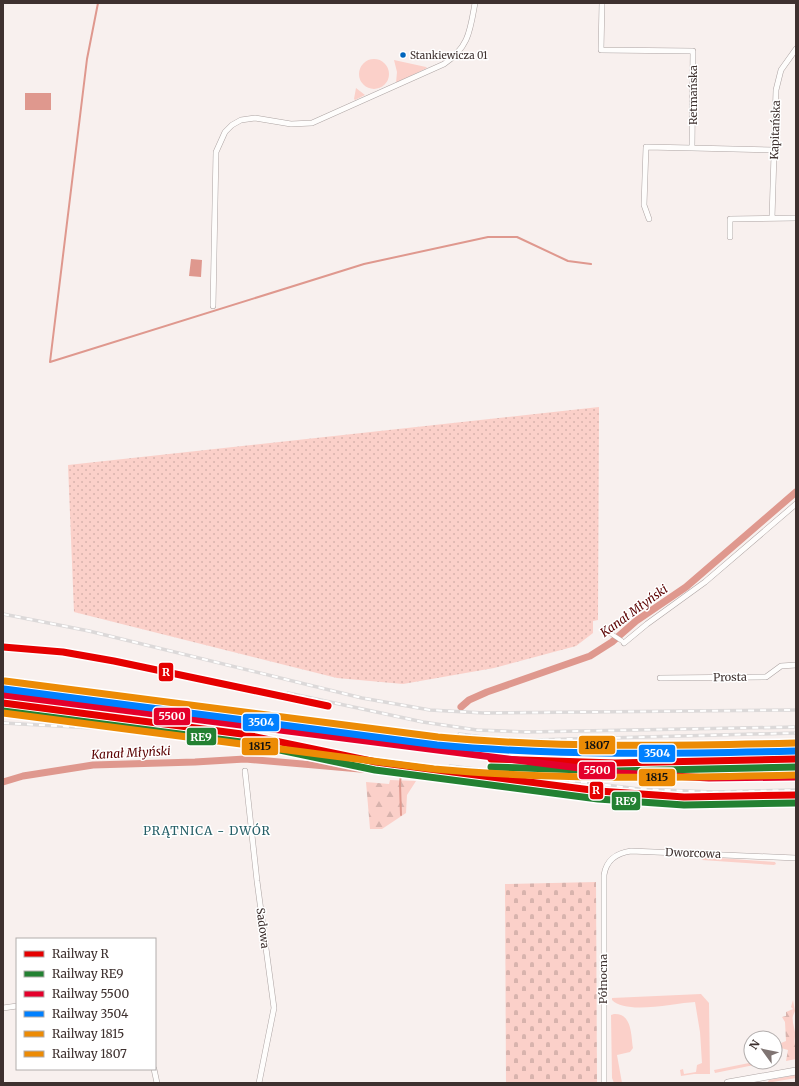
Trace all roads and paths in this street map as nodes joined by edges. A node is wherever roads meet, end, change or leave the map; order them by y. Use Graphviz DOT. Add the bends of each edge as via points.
graph roads {
  1 [pos="475,3"];
  2 [pos="602,3"];
  3 [pos="796,49"];
  4 [pos="692,148"];
  5 [pos="774,150"];
  6 [pos="772,218"];
  7 [pos="796,218"];
  8 [pos="649,219"];
  9 [pos="730,237"];
  10 [pos="213,306"];
  11 [pos="796,504"];
  12 [pos="610,633"];
  13 [pos="623,642"];
  14 [pos="796,665"];
  15 [pos="660,678"];
  16 [pos="245,771"];
  17 [pos="796,858"];
  18 [pos="604,875"];
  19 [pos="16,1006"];
  20 [pos="3,1008"];
  21 [pos="154,1070"];
  22 [pos="796,1071"];
  23 [pos="157,1083"];
  24 [pos="259,1083"];
  25 [pos="604,1083"];
  26 [pos="728,1083"];
  1 -- 10 [label="street" via="466,42 455,56 444,64 320,121 291,124 251,118 237,122 225,132 217,146 216,159"];
  2 -- 4 [label="street, Retmańska" via="601,50 693,51"];
  3 -- 5 [label="street, Kapitańska" via="783,66 777,84"];
  4 -- 5 [label="street"];
  4 -- 8 [label="street" via="646,147 644,205"];
  5 -- 6 [label="street, Kapitańska"];
  6 -- 7 [label="street"];
  6 -- 9 [label="street" via="730,219"];
  11 -- 13 [label="street" via="705,582"];
  12 -- 13 [label="street"];
  14 -- 15 [label="street, Prosta" via="781,666 766,677"];
  16 -- 24 [label="street, Sadowa" via="274,1008"];
  17 -- 18 [label="street, Dworcowa" via="631,851 611,859"];
  18 -- 25 [label="street, Północna"];
  19 -- 20 [label="street"];
  21 -- 23 [label="street"];
  22 -- 26 [label="street"];
}
